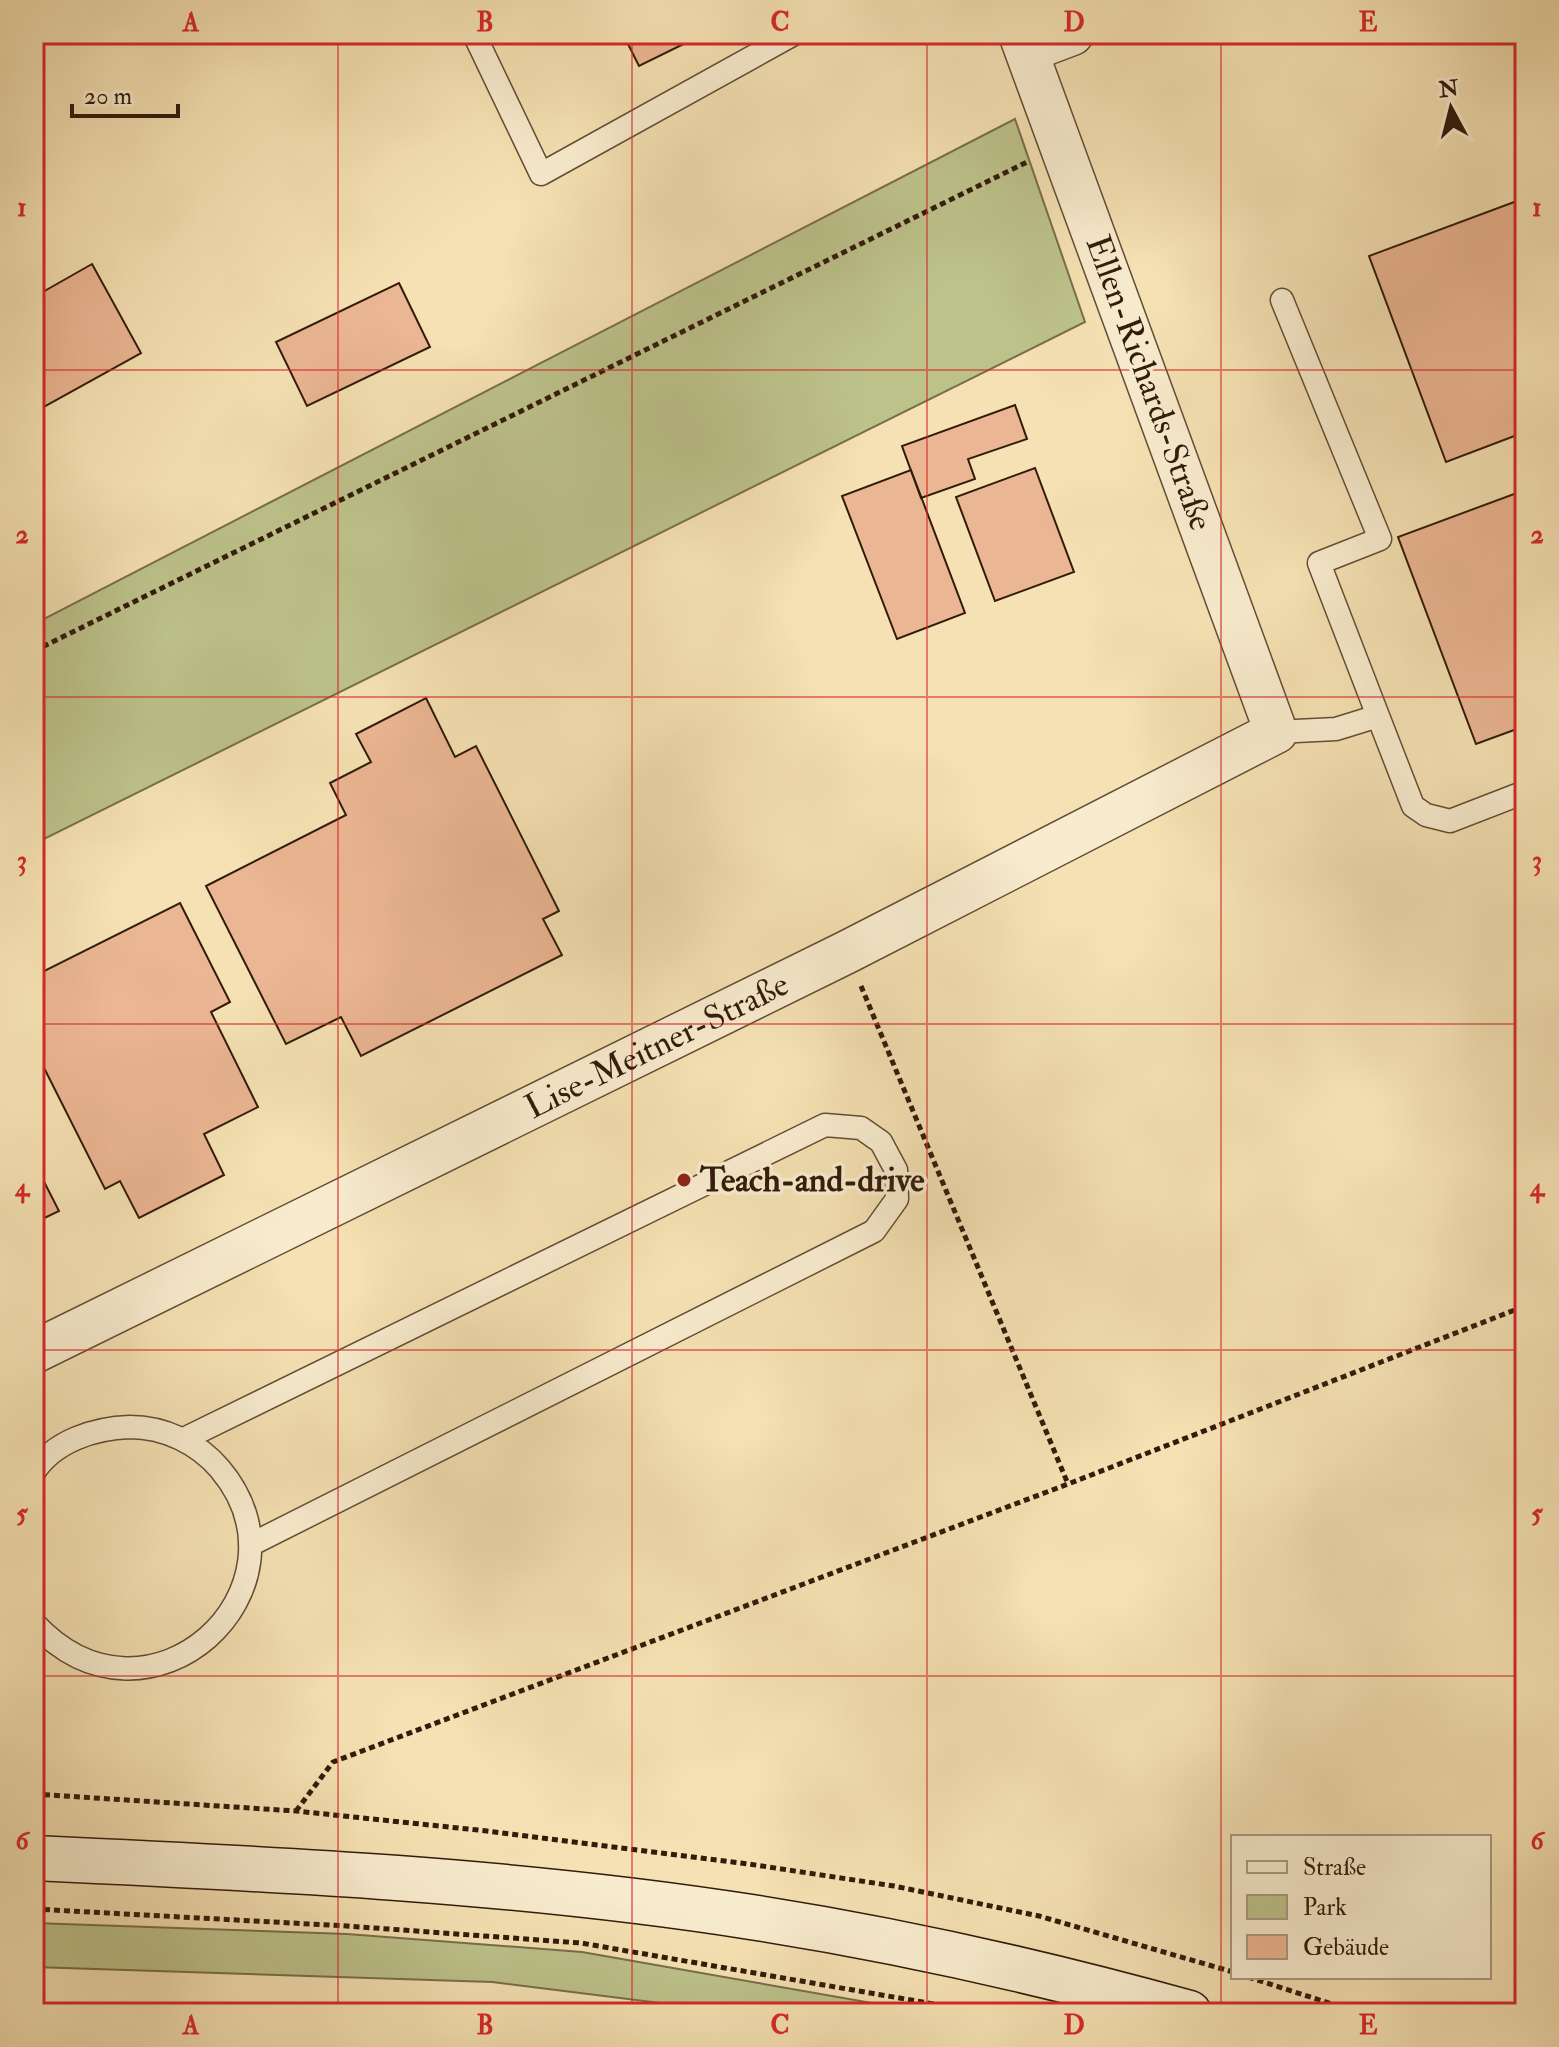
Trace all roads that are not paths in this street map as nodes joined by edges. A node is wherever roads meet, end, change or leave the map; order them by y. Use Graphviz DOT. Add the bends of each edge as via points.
graph roads {
  1 [pos="474,34"];
  2 [pos="794,34"];
  3 [pos="1072,34"];
  4 [pos="1024,42"];
  5 [pos="1282,300"];
  6 [pos="1378,716"];
  7 [pos="1276,732"];
  8 [pos="1525,792"];
  9 [pos="34,1352"];
  10 [pos="184,1439"];
  11 [pos="34,1472"];
  12 [pos="250,1545"];
  13 [pos="34,1623"];
  14 [pos="34,1858"];
  15 [pos="1189,2013"];
  1 -- 2 [label="lane" via="541,174"];
  3 -- 4 [label="street"];
  4 -- 7 [label="street, Ellen-Richards-Straße"];
  5 -- 6 [label="lane" via="1380,539 1319,563"];
  6 -- 7 [label="lane" via="1336,729"];
  6 -- 8 [label="lane" via="1413,806 1426,815 1450,821"];
  7 -- 9 [label="street, Lise-Meitner-Straße" via="847,952"];
  10 -- 11 [label="lane" via="145,1427 105,1428 67,1442"];
  10 -- 12 [label="lane" via="211,1458 232,1483 245,1513"];
  10 -- 12 [label="lane" via="825,1125 861,1128 881,1142 896,1170 897,1199 874,1231"];
  12 -- 13 [label="lane" via="245,1584 227,1619 199,1646 164,1664 126,1669 87,1662 53,1644"];
  14 -- 15 [label="main road" via="394,1877 750,1917 1074,1981"];
}
